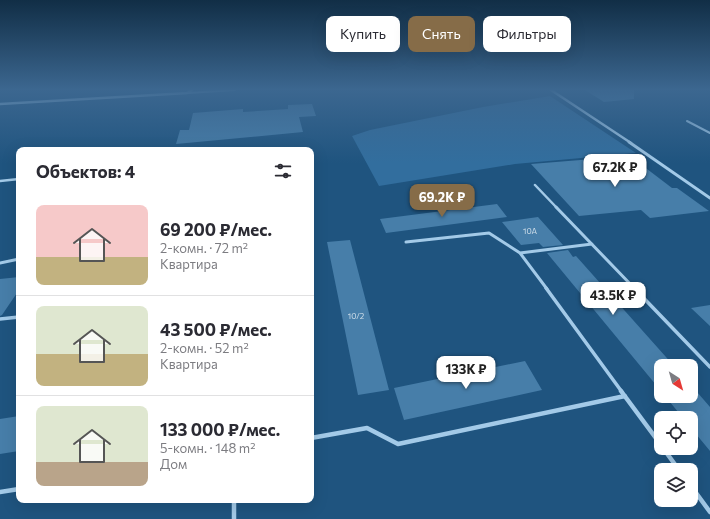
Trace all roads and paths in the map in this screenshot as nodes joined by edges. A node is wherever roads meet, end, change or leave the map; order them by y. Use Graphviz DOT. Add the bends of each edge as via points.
graph roads {
  1 [pos="588,114"];
  2 [pos="687,121"];
  3 [pos="710,134"];
  4 [pos="16,179"];
  5 [pos="0,180"];
  6 [pos="535,184"];
  7 [pos="710,198"];
  8 [pos="406,242"];
  9 [pos="592,244"];
  10 [pos="520,253"];
  11 [pos="16,260"];
  12 [pos="0,263"];
  13 [pos="16,317"];
  14 [pos="0,320"];
  15 [pos="710,367"];
  16 [pos="625,396"];
  17 [pos="654,435"];
  18 [pos="314,437"];
  19 [pos="16,489"];
  20 [pos="0,492"];
  21 [pos="698,496"];
  22 [pos="234,503"];
  23 [pos="710,512"];
  24 [pos="234,519"];
  1 -- 7 [label="street"];
  2 -- 3 [label="lane"];
  4 -- 5 [label="lane"];
  6 -- 9 [label="lane"];
  8 -- 10 [label="lane" via="489,233"];
  9 -- 10 [label="lane"];
  9 -- 15 [label="lane"];
  10 -- 16 [label="lane"];
  11 -- 12 [label="lane"];
  13 -- 14 [label="lane"];
  16 -- 17 [label="lane"];
  16 -- 18 [label="lane" via="398,444 367,428"];
  19 -- 20 [label="lane"];
  21 -- 23 [label="lane"];
  22 -- 24 [label="lane"];
}
